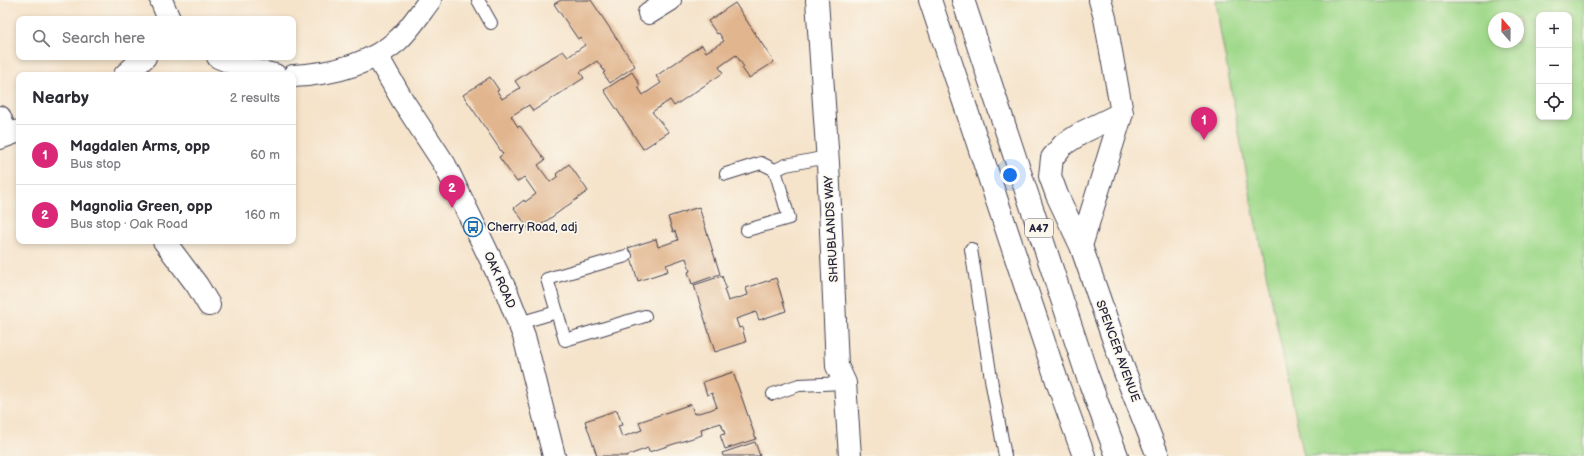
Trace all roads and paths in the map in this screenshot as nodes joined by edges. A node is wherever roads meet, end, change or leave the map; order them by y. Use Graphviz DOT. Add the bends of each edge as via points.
graph roads {
  1 [pos="161,0"];
  2 [pos="430,0"];
  3 [pos="478,0"];
  4 [pos="670,0"];
  5 [pos="817,0"];
  6 [pos="930,0"];
  7 [pos="963,0"];
  8 [pos="1100,0"];
  9 [pos="649,13"];
  10 [pos="167,16"];
  11 [pos="491,23"];
  12 [pos="377,56"];
  13 [pos="142,60"];
  14 [pos="226,60"];
  15 [pos="128,72"];
  16 [pos="262,72"];
  17 [pos="296,76"];
  18 [pos="1122,113"];
  19 [pos="827,157"];
  20 [pos="775,170"];
  21 [pos="726,174"];
  22 [pos="747,230"];
  23 [pos="166,244"];
  24 [pos="1081,246"];
  25 [pos="971,249"];
  26 [pos="626,256"];
  27 [pos="209,305"];
  28 [pos="557,312"];
  29 [pos="645,316"];
  30 [pos="519,323"];
  31 [pos="845,382"];
  32 [pos="773,394"];
  33 [pos="554,456"];
  34 [pos="850,456"];
  35 [pos="1005,456"];
  36 [pos="1084,456"];
  37 [pos="1117,456"];
  38 [pos="1158,456"];
  1 -- 10 [label="main road"];
  2 -- 12 [label="main road" via="399,40"];
  3 -- 11 [label="lane"];
  4 -- 9 [label="main road"];
  5 -- 19 [label="main road, SHRUBLANDS WAY"];
  6 -- 36 [label="main road, A47"];
  7 -- 37 [label="main road, A47" via="1087,376"];
  8 -- 18 [label="main road"];
  12 -- 17 [label="main road" via="352,66 314,75"];
  12 -- 30 [label="main road, OAK ROAD" via="445,165 508,293"];
  13 -- 15 [label="main road"];
  14 -- 16 [label="main road"];
  18 -- 24 [label="main road"];
  18 -- 24 [label="main road, SPENCER AVENUE" via="1083,132 1063,145 1052,158 1050,176 1056,195"];
  19 -- 20 [label="lane" via="786,165"];
  19 -- 31 [label="main road, SHRUBLANDS WAY" via="837,366"];
  20 -- 21 [label="lane" via="761,162"];
  20 -- 22 [label="lane" via="789,218"];
  23 -- 27 [label="main road"];
  24 -- 38 [label="main road, SPENCER AVENUE" via="1124,370"];
  25 -- 35 [label="lane"];
  26 -- 28 [label="lane" via="547,279"];
  28 -- 29 [label="lane" via="565,340"];
  28 -- 30 [label="lane"];
  30 -- 33 [label="main road, OAK ROAD"];
  31 -- 32 [label="lane" via="799,385"];
  31 -- 34 [label="main road, SHRUBLANDS WAY"];
}
